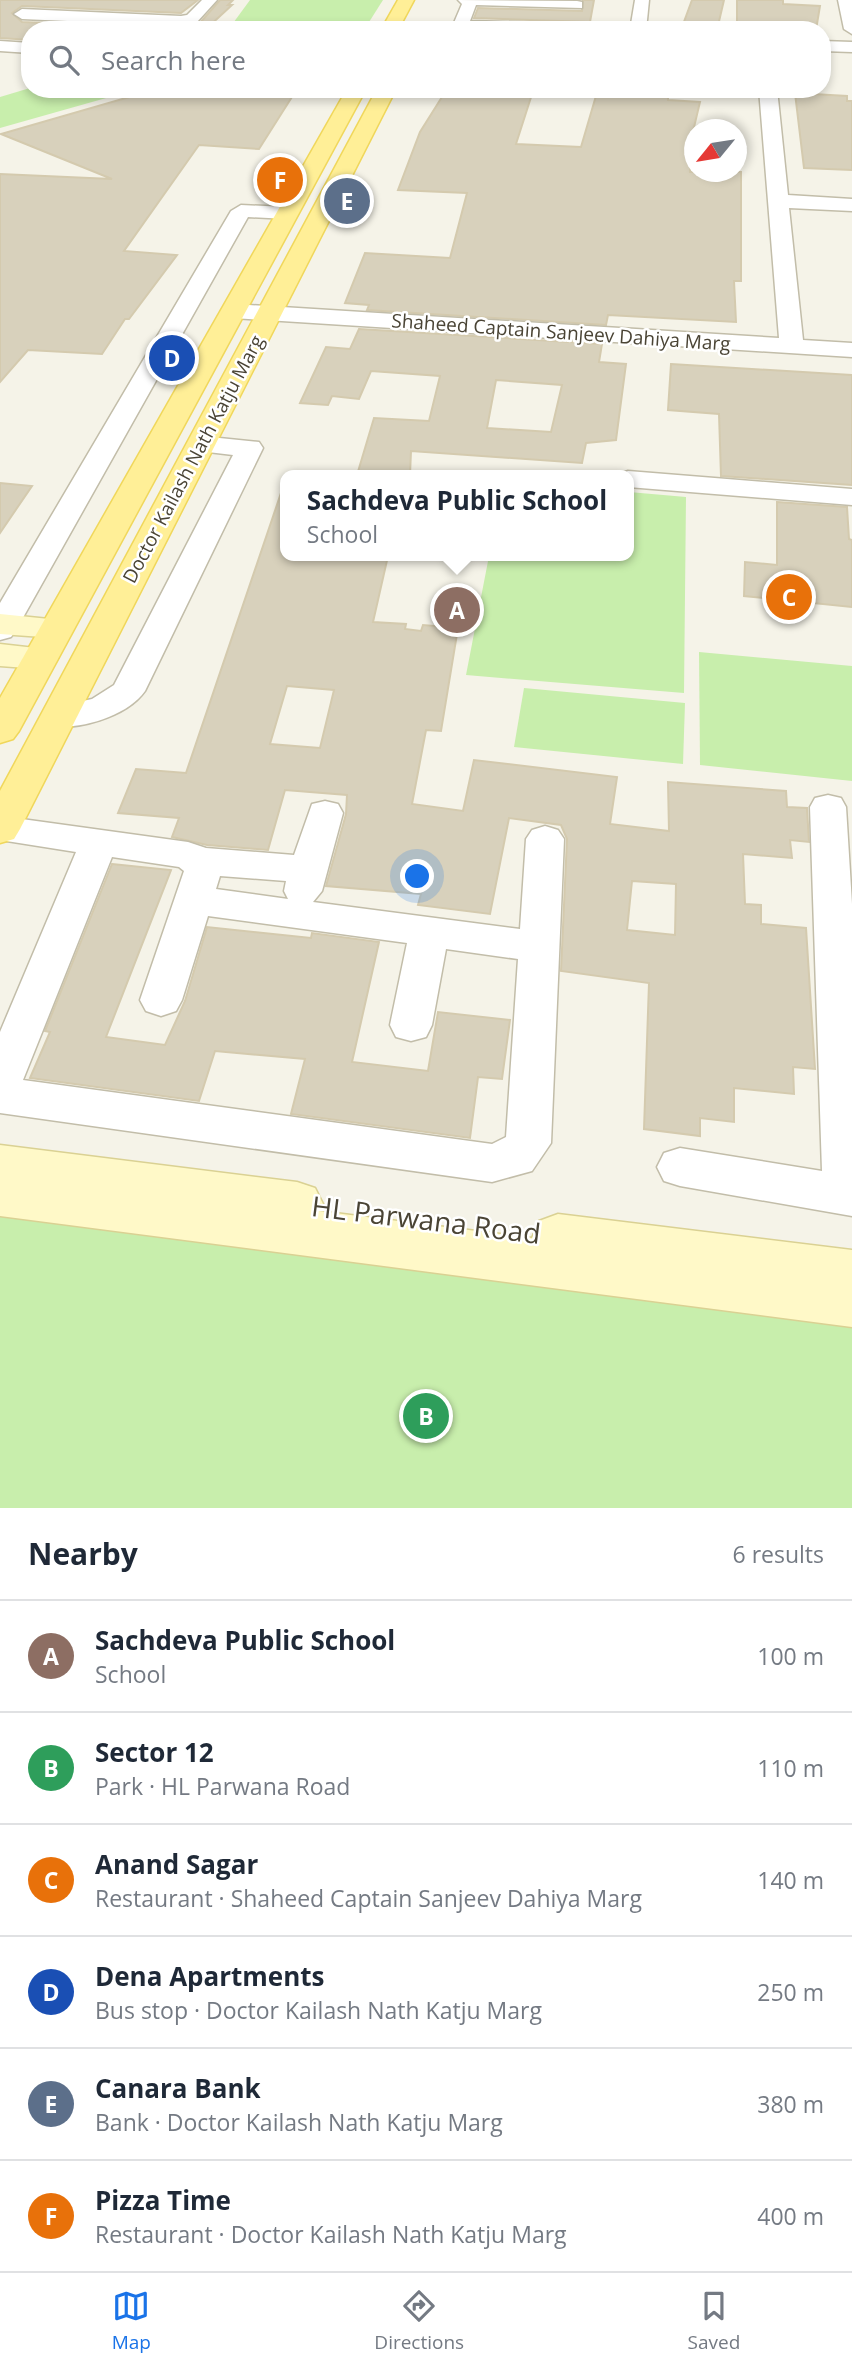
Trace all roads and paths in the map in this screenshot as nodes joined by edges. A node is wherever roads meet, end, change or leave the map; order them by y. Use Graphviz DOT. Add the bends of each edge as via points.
graph roads {
  1 [pos="138,0"];
  2 [pos="406,0"];
  3 [pos="465,0"];
  4 [pos="471,0"];
  5 [pos="642,0"];
  6 [pos="845,0"];
  7 [pos="94,1"];
  8 [pos="209,1"];
  9 [pos="187,2"];
  10 [pos="588,5"];
  11 [pos="428,10"];
  12 [pos="77,17"];
  13 [pos="118,19"];
  14 [pos="32,21"];
  15 [pos="73,21"];
  16 [pos="124,21"];
  17 [pos="187,21"];
  18 [pos="394,21"];
  19 [pos="422,21"];
  20 [pos="463,21"];
  21 [pos="639,21"];
  22 [pos="10,23"];
  23 [pos="852,29"];
  24 [pos="21,38"];
  25 [pos="831,46"];
  26 [pos="852,47"];
  27 [pos="351,98"];
  28 [pos="382,98"];
  29 [pos="769,98"];
  30 [pos="779,201"];
  31 [pos="852,205"];
  32 [pos="288,213"];
  33 [pos="181,298"];
  34 [pos="236,306"];
  35 [pos="269,313"];
  36 [pos="792,346"];
  37 [pos="852,350"];
  38 [pos="200,444"];
  39 [pos="634,479"];
  40 [pos="852,497"];
  41 [pos="1,633"];
  42 [pos="48,643"];
  43 [pos="58,717"];
  44 [pos="0,731"];
  45 [pos="828,807"];
  46 [pos="325,813"];
  47 [pos="0,829"];
  48 [pos="545,839"];
  49 [pos="98,844"];
  50 [pos="198,861"];
  51 [pos="309,870"];
  52 [pos="194,900"];
  53 [pos="297,914"];
  54 [pos="429,932"];
  55 [pos="541,947"];
  56 [pos="844,968"];
  57 [pos="160,1000"];
  58 [pos="411,1025"];
  59 [pos="845,1037"];
  60 [pos="0,1084"];
  61 [pos="0,1096"];
  62 [pos="0,1166"];
  63 [pos="680,1167"];
  64 [pos="0,1194"];
  65 [pos="849,1195"];
  66 [pos="852,1274"];
  67 [pos="852,1302"];
  1 -- 13 [label="street"];
  2 -- 18 [label="main road"];
  3 -- 4 [label="street"];
  4 -- 10 [label="street" via="527,10"];
  4 -- 20 [label="street"];
  5 -- 21 [label="street"];
  6 -- 23 [label="street"];
  7 -- 12 [label="street"];
  8 -- 9 [label="street"];
  8 -- 17 [label="street"];
  11 -- 19 [label="main road"];
  12 -- 13 [label="street"];
  12 -- 14 [label="street"];
  12 -- 15 [label="street"];
  13 -- 16 [label="street"];
  22 -- 24 [label="street"];
  25 -- 26 [label="street"];
  27 -- 32 [label="main road, Doctor Kailash Nath Katju Marg"];
  28 -- 35 [label="main road, Doctor Kailash Nath Katju Marg"];
  29 -- 30 [label="street"];
  30 -- 31 [label="street"];
  30 -- 36 [label="street"];
  32 -- 33 [label="street" via="241,211"];
  32 -- 34 [label="main road, Doctor Kailash Nath Katju Marg"];
  33 -- 34 [label="street, Shaheed Captain Sanjeev Dahiya Marg"];
  33 -- 41 [label="street"];
  34 -- 35 [label="street, Shaheed Captain Sanjeev Dahiya Marg"];
  34 -- 42 [label="main road, Doctor Kailash Nath Katju Marg"];
  35 -- 36 [label="street, Shaheed Captain Sanjeev Dahiya Marg"];
  35 -- 38 [label="main road, Doctor Kailash Nath Katju Marg"];
  36 -- 37 [label="street, Shaheed Captain Sanjeev Dahiya Marg"];
  38 -- 43 [label="main road, Doctor Kailash Nath Katju Marg"];
  38 -- 43 [label="street" via="250,448 128,691 97,710"];
  39 -- 40 [label="street"];
  41 -- 42 [label="street"];
  42 -- 44 [label="main road, Doctor Kailash Nath Katju Marg"];
  43 -- 47 [label="main road, Doctor Kailash Nath Katju Marg"];
  45 -- 56 [label="street"];
  46 -- 51 [label="street"];
  47 -- 49 [label="street"];
  48 -- 55 [label="street"];
  49 -- 50 [label="street" via="188,855"];
  49 -- 60 [label="street"];
  50 -- 51 [label="street"];
  50 -- 52 [label="street" via="203,871"];
  51 -- 53 [label="street"];
  52 -- 53 [label="street"];
  52 -- 57 [label="street"];
  53 -- 54 [label="street"];
  54 -- 55 [label="street"];
  54 -- 58 [label="street"];
  55 -- 61 [label="street" via="528,1143 516,1157 492,1163"];
  56 -- 59 [label="street"];
  59 -- 65 [label="street"];
  62 -- 66 [label="street, HL Parwana Road"];
  63 -- 65 [label="street"];
  64 -- 67 [label="street"];
}
